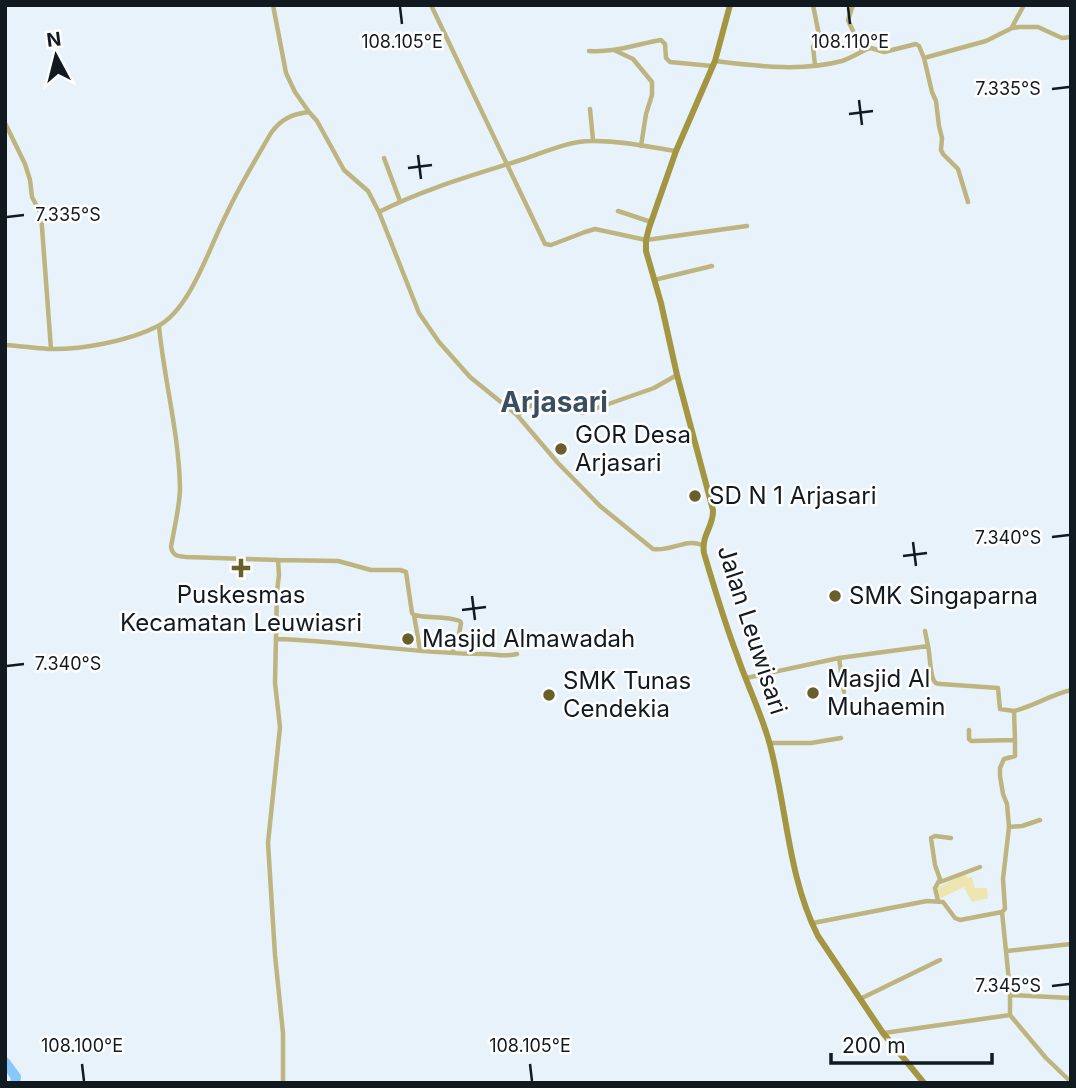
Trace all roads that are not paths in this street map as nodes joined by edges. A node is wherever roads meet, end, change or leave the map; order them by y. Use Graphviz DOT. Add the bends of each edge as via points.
graph roads {
  1 [pos="273,5"];
  2 [pos="431,5"];
  3 [pos="730,5"];
  4 [pos="813,5"];
  5 [pos="853,5"];
  6 [pos="1024,5"];
  7 [pos="1012,28"];
  8 [pos="1071,37"];
  9 [pos="614,50"];
  10 [pos="589,51"];
  11 [pos="862,51"];
  12 [pos="924,58"];
  13 [pos="714,64"];
  14 [pos="815,65"];
  15 [pos="590,110"];
  16 [pos="309,112"];
  17 [pos="5,123"];
  18 [pos="593,140"];
  19 [pos="641,146"];
  20 [pos="676,151"];
  21 [pos="384,159"];
  22 [pos="506,164"];
  23 [pos="400,201"];
  24 [pos="968,202"];
  25 [pos="618,211"];
  26 [pos="379,212"];
  27 [pos="651,222"];
  28 [pos="747,226"];
  29 [pos="646,240"];
  30 [pos="712,266"];
  31 [pos="654,280"];
  32 [pos="159,326"];
  33 [pos="5,345"];
  34 [pos="51,349"];
  35 [pos="677,375"];
  36 [pos="517,415"];
  37 [pos="702,545"];
  38 [pos="278,560"];
  39 [pos="414,615"];
  40 [pos="925,631"];
  41 [pos="276,639"];
  42 [pos="928,646"];
  43 [pos="420,650"];
  44 [pos="453,653"];
  45 [pos="517,654"];
  46 [pos="839,658"];
  47 [pos="746,678"];
  48 [pos="1071,690"];
  49 [pos="844,692"];
  50 [pos="1014,711"];
  51 [pos="969,730"];
  52 [pos="841,738"];
  53 [pos="1015,740"];
  54 [pos="769,743"];
  55 [pos="1041,820"];
  56 [pos="1009,827"];
  57 [pos="951,838"];
  58 [pos="980,867"];
  59 [pos="939,883"];
  60 [pos="938,901"];
  61 [pos="1002,912"];
  62 [pos="812,923"];
  63 [pos="1071,944"];
  64 [pos="1007,951"];
  65 [pos="940,960"];
  66 [pos="1010,995"];
  67 [pos="860,999"];
  68 [pos="1071,999"];
  69 [pos="1010,1015"];
  70 [pos="883,1033"];
  71 [pos="1071,1082"];
  72 [pos="283,1083"];
  73 [pos="924,1083"];
  1 -- 16 [label="street" via="284,68"];
  2 -- 22 [label="street"];
  3 -- 13 [label="main road, Jalan Leuwisari"];
  4 -- 14 [label="street" via="819,34 813,48"];
  5 -- 11 [label="street" via="848,21"];
  6 -- 7 [label="street"];
  7 -- 8 [label="street" via="1038,27 1062,38"];
  7 -- 12 [label="street" via="986,41"];
  9 -- 10 [label="street"];
  9 -- 13 [label="street" via="661,40 670,62"];
  9 -- 19 [label="street" via="632,59 652,82"];
  11 -- 12 [label="street" via="884,52 916,44"];
  11 -- 14 [label="street" via="841,61"];
  12 -- 24 [label="street" via="936,103 941,150 958,169"];
  13 -- 14 [label="street"];
  13 -- 20 [label="main road, Jalan Leuwisari"];
  15 -- 18 [label="street"];
  16 -- 26 [label="street" via="344,170 368,191"];
  16 -- 32 [label="street" via="288,117 271,133 193,285"];
  17 -- 34 [label="street" via="25,164 33,202 41,214"];
  18 -- 19 [label="street"];
  18 -- 22 [label="street"];
  19 -- 20 [label="street"];
  20 -- 27 [label="main road, Jalan Leuwisari"];
  21 -- 23 [label="street"];
  22 -- 23 [label="street"];
  22 -- 29 [label="street" via="545,244 595,229"];
  23 -- 26 [label="street"];
  25 -- 27 [label="street"];
  26 -- 36 [label="street" via="424,321 464,371"];
  27 -- 29 [label="main road, Jalan Leuwisari"];
  28 -- 29 [label="street"];
  29 -- 31 [label="main road, Jalan Leuwisari"];
  30 -- 31 [label="street"];
  31 -- 35 [label="main road, Jalan Leuwisari"];
  32 -- 34 [label="street" via="120,339"];
  32 -- 38 [label="street" via="180,489 173,553"];
  33 -- 34 [label="street"];
  35 -- 36 [label="street" via="583,413 546,399"];
  35 -- 37 [label="main road, Jalan Leuwisari" via="714,515"];
  36 -- 37 [label="street" via="600,506 653,549 691,542"];
  37 -- 47 [label="main road, Jalan Leuwisari"];
  38 -- 39 [label="street" via="338,561 371,570 406,572"];
  38 -- 41 [label="street"];
  39 -- 43 [label="street"];
  39 -- 44 [label="street" via="460,621"];
  40 -- 42 [label="street"];
  41 -- 43 [label="street"];
  41 -- 72 [label="street" via="280,727 268,843"];
  42 -- 46 [label="street"];
  42 -- 50 [label="street" via="934,682 998,688 1000,709"];
  43 -- 44 [label="street"];
  44 -- 45 [label="street"];
  46 -- 47 [label="street"];
  46 -- 49 [label="street"];
  47 -- 54 [label="main road, Jalan Leuwisari"];
  48 -- 50 [label="street"];
  50 -- 53 [label="street"];
  51 -- 53 [label="street" via="971,741"];
  52 -- 54 [label="street"];
  53 -- 56 [label="street" via="1015,756 1004,759 1000,768"];
  54 -- 62 [label="main road, Jalan Leuwisari" via="797,882"];
  55 -- 56 [label="street"];
  56 -- 61 [label="street"];
  57 -- 59 [label="street" via="931,838"];
  58 -- 59 [label="street"];
  59 -- 60 [label="street" via="935,888"];
  60 -- 61 [label="street" via="960,920"];
  60 -- 62 [label="street"];
  61 -- 64 [label="street"];
  62 -- 67 [label="main road, Jalan Leuwisari"];
  63 -- 64 [label="street"];
  64 -- 66 [label="street"];
  65 -- 67 [label="street"];
  66 -- 68 [label="street"];
  66 -- 69 [label="street"];
  67 -- 70 [label="main road, Jalan Leuwisari"];
  69 -- 70 [label="street"];
  69 -- 71 [label="street"];
  70 -- 73 [label="main road, Jalan Leuwisari"];
}
